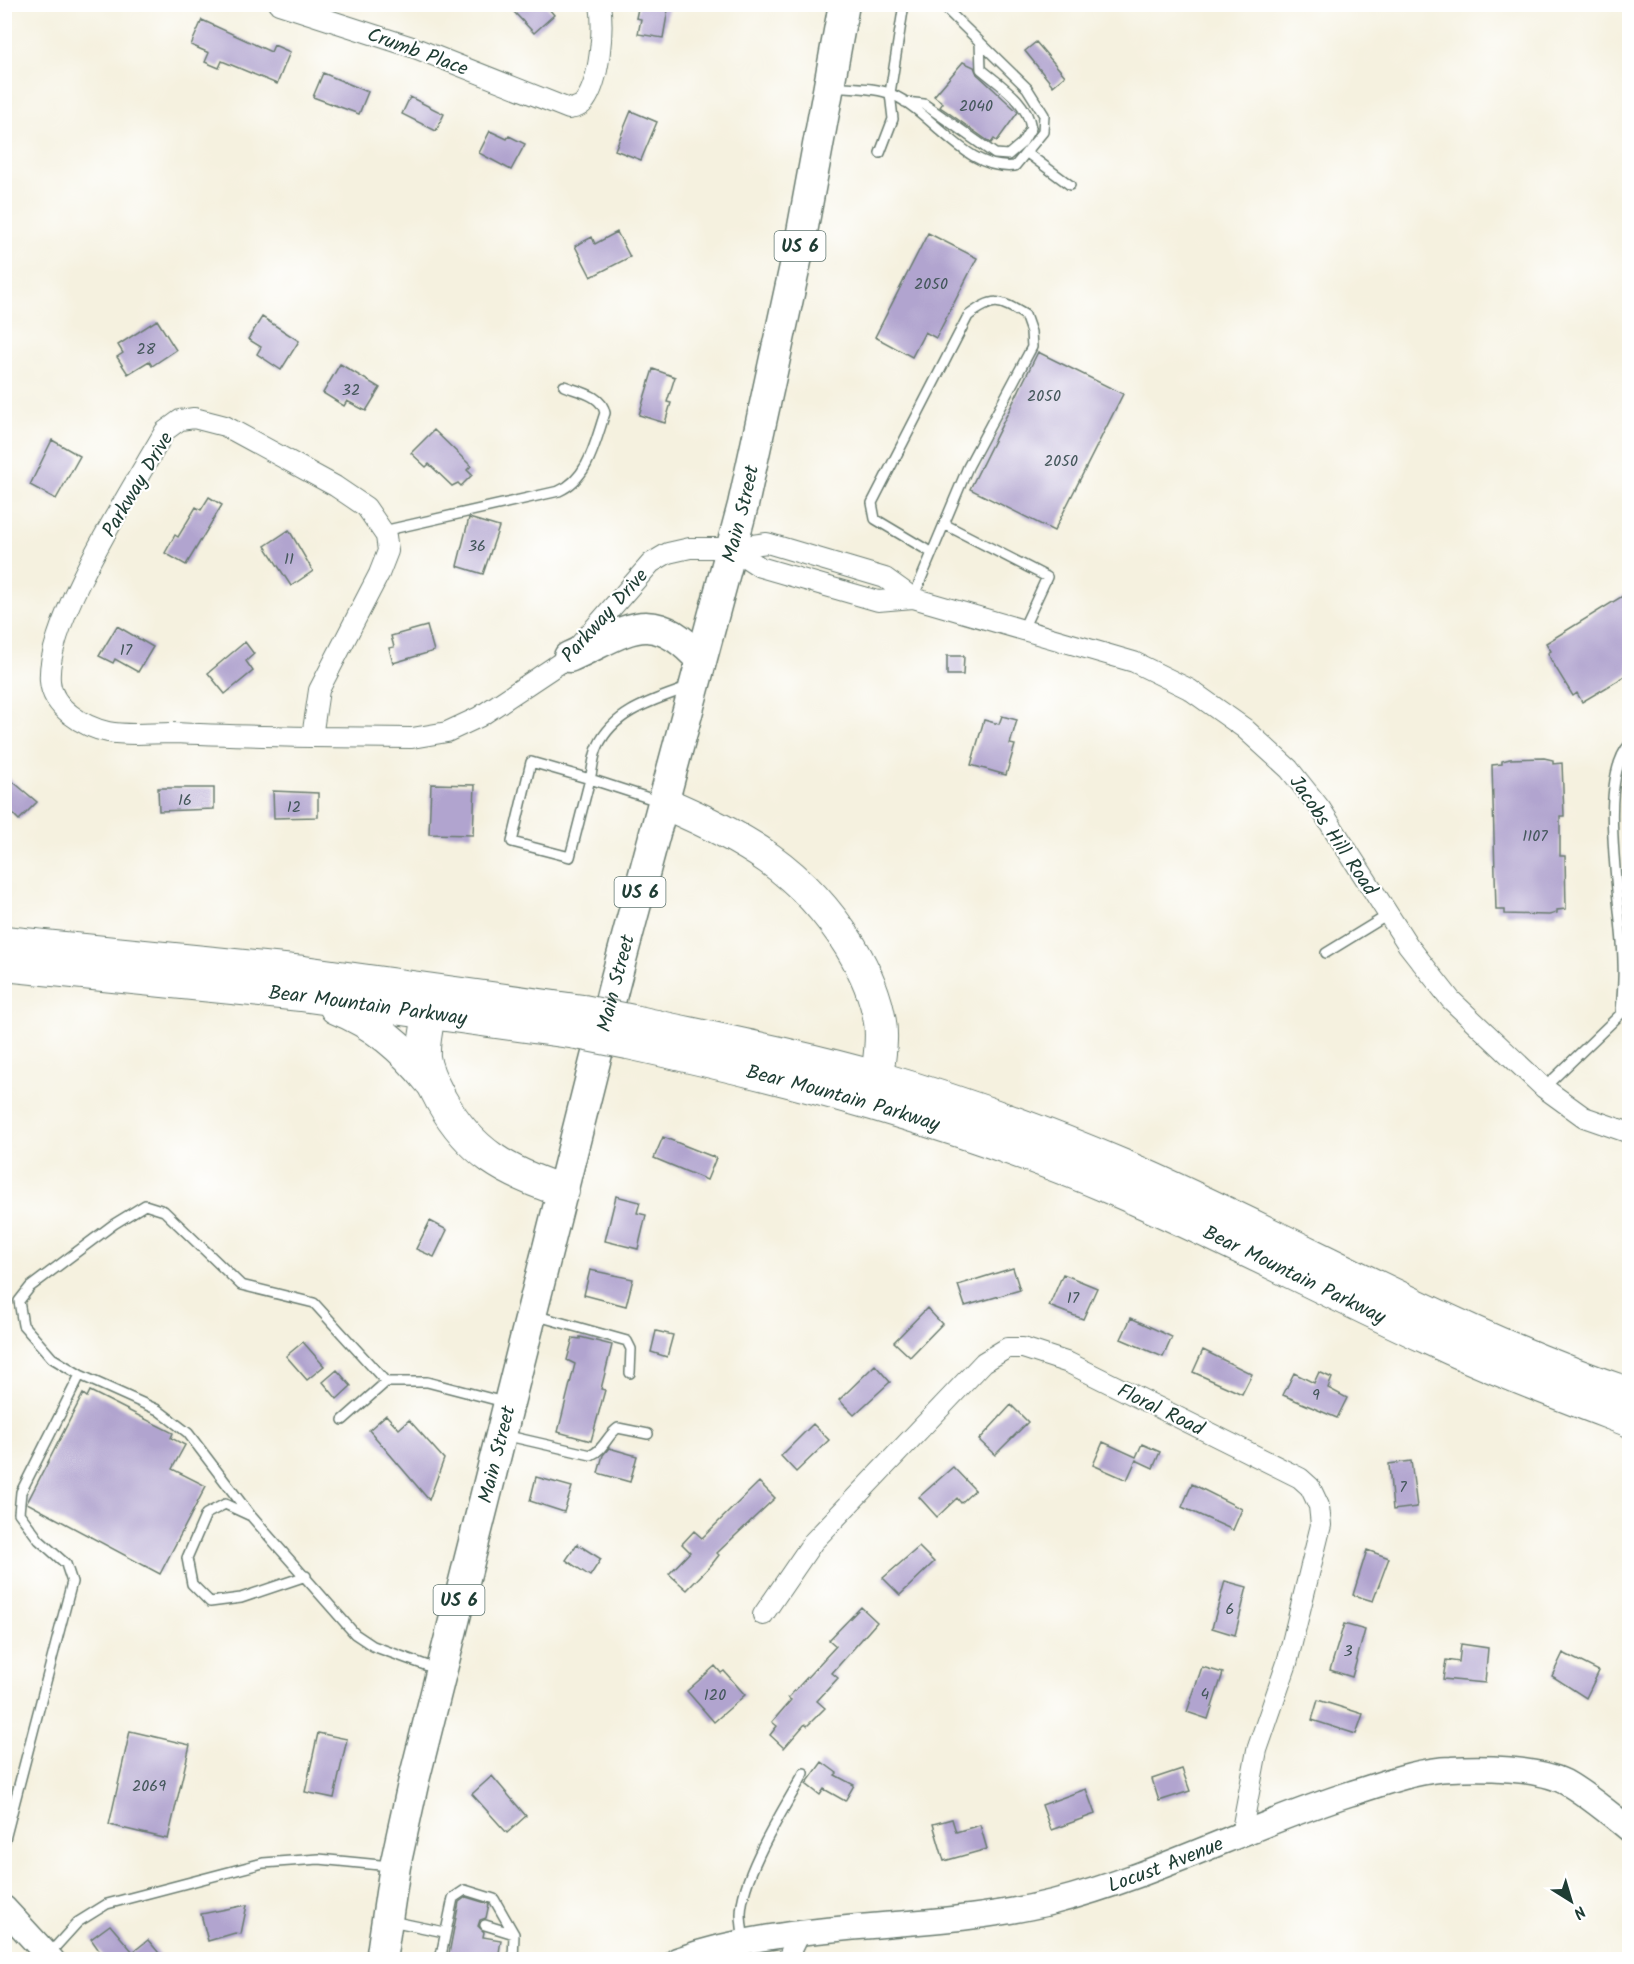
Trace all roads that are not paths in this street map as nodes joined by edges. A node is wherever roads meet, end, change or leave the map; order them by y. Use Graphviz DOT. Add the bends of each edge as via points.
graph roads {
  1 [pos="279,4"];
  2 [pos="600,4"];
  3 [pos="844,4"];
  4 [pos="904,4"];
  5 [pos="941,4"];
  6 [pos="980,42"];
  7 [pos="830,86"];
  8 [pos="890,93"];
  9 [pos="905,102"];
  10 [pos="880,153"];
  11 [pos="1028,153"];
  12 [pos="1070,185"];
  13 [pos="564,386"];
  14 [pos="944,524"];
  15 [pos="383,531"];
  16 [pos="731,548"];
  17 [pos="932,553"];
  18 [pos="913,598"];
  19 [pos="1023,629"];
  20 [pos="569,657"];
  21 [pos="698,673"];
  22 [pos="312,737"];
  23 [pos="1629,744"];
  24 [pos="590,779"];
  25 [pos="524,793"];
  26 [pos="536,796"];
  27 [pos="664,802"];
  28 [pos="518,817"];
  29 [pos="529,820"];
  30 [pos="1388,915"];
  31 [pos="4,942"];
  32 [pos="1326,953"];
  33 [pos="4,965"];
  34 [pos="301,995"];
  35 [pos="1629,1005"];
  36 [pos="430,1011"];
  37 [pos="1621,1013"];
  38 [pos="580,1022"];
  39 [pos="631,1032"];
  40 [pos="877,1077"];
  41 [pos="433,1084"];
  42 [pos="1544,1088"];
  43 [pos="1629,1133"];
  44 [pos="563,1191"];
  45 [pos="532,1314"];
  46 [pos="630,1373"];
  47 [pos="80,1375"];
  48 [pos="386,1382"];
  49 [pos="1629,1394"];
  50 [pos="509,1403"];
  51 [pos="343,1420"];
  52 [pos="1629,1420"];
  53 [pos="501,1434"];
  54 [pos="648,1434"];
  55 [pos="251,1516"];
  56 [pos="306,1576"];
  57 [pos="763,1614"];
  58 [pos="441,1671"];
  59 [pos="804,1773"];
  60 [pos="1629,1830"];
  61 [pos="1241,1835"];
  62 [pos="4,1844"];
  63 [pos="395,1866"];
  64 [pos="4,1908"];
  65 [pos="386,1920"];
  66 [pos="485,1925"];
  67 [pos="444,1932"];
  68 [pos="800,1933"];
  69 [pos="514,1934"];
  70 [pos="744,1943"];
  71 [pos="50,1957"];
  72 [pos="381,1959"];
  73 [pos="440,1959"];
  74 [pos="513,1959"];
  75 [pos="677,1959"];
  76 [pos="787,1959"];
  1 -- 2 [label="street, Crumb Place" via="415,48 569,109 585,101 594,79 601,47"];
  3 -- 7 [label="main road, Main Street / US 6"];
  4 -- 8 [label="lane"];
  5 -- 6 [label="lane"];
  6 -- 9 [label="lane" via="981,69 1029,114 1031,128 1008,155 995,154 924,104"];
  6 -- 11 [label="lane" via="1027,88 1044,115 1043,132"];
  7 -- 8 [label="lane"];
  7 -- 16 [label="main road, Main Street / US 6" via="773,374"];
  8 -- 9 [label="lane"];
  8 -- 10 [label="lane" via="893,119"];
  9 -- 11 [label="lane" via="974,157 998,168 1015,166"];
  11 -- 12 [label="lane"];
  13 -- 15 [label="lane" via="598,399 605,413 583,474 571,486"];
  14 -- 17 [label="lane"];
  14 -- 17 [label="lane" via="968,467 1032,347 1025,315 1003,302 987,302 968,316 872,503 875,519"];
  14 -- 19 [label="lane" via="1047,577"];
  15 -- 22 [label="street" via="388,550 319,690"];
  15 -- 22 [label="street, Parkway Drive" via="366,507 225,426 194,418 180,420 165,431 61,624 50,682 55,696 75,719 108,732"];
  16 -- 18 [label="street, Jacobs Hill Road" via="767,543 885,578"];
  16 -- 20 [label="street, Parkway Drive" via="690,548 668,553 651,563"];
  16 -- 21 [label="main road, Main Street / US 6"];
  17 -- 18 [label="lane"];
  18 -- 19 [label="street, Jacobs Hill Road"];
  19 -- 30 [label="street, Jacobs Hill Road" via="1134,662 1190,689 1244,728 1289,769 1320,808"];
  20 -- 21 [label="main road" via="648,626 674,633"];
  20 -- 22 [label="street, Parkway Drive" via="479,717 447,732 412,738"];
  21 -- 24 [label="lane" via="618,720 598,746"];
  21 -- 27 [label="main road, Main Street / US 6"];
  23 -- 37 [label="lane" via="1615,770 1612,809 1623,962"];
  24 -- 25 [label="lane" via="531,762"];
  24 -- 27 [label="lane"];
  24 -- 28 [label="lane" via="572,831 570,857 512,842"];
  25 -- 26 [label="lane"];
  25 -- 28 [label="lane"];
  27 -- 40 [label="highway" via="720,827 771,858 800,881 826,912 856,956 875,1001 881,1029"];
  27 -- 44 [label="main road, Main Street / US 6"];
  28 -- 29 [label="lane"];
  30 -- 32 [label="lane"];
  30 -- 42 [label="street, Jacobs Hill Road" via="1451,1000"];
  31 -- 38 [label="highway, Bear Mountain Parkway" via="304,972"];
  33 -- 34 [label="highway, Bear Mountain Parkway"];
  34 -- 36 [label="highway, Bear Mountain Parkway"];
  34 -- 41 [label="highway" via="350,1014 384,1033"];
  35 -- 37 [label="lane"];
  36 -- 38 [label="highway, Bear Mountain Parkway"];
  36 -- 41 [label="highway" via="423,1045"];
  37 -- 42 [label="lane"];
  38 -- 39 [label="highway, Bear Mountain Parkway, bridge"];
  39 -- 40 [label="highway, Bear Mountain Parkway" via="787,1054"];
  39 -- 52 [label="highway, Bear Mountain Parkway" via="871,1101 1033,1156 1191,1223 1432,1340"];
  40 -- 49 [label="highway, Bear Mountain Parkway" via="1112,1161 1486,1337"];
  41 -- 44 [label="highway" via="457,1125 481,1152 512,1172"];
  42 -- 43 [label="street, Jacobs Hill Road" via="1584,1117"];
  44 -- 45 [label="main road, Main Street / US 6"];
  45 -- 46 [label="lane" via="627,1341 631,1349"];
  45 -- 50 [label="main road, Main Street / US 6"];
  47 -- 48 [label="lane" via="52,1358 23,1325 19,1301 30,1287 145,1205 164,1210 241,1285 314,1303"];
  47 -- 55 [label="lane" via="158,1410 188,1433"];
  47 -- 62 [label="lane" via="21,1492 19,1513 39,1540 66,1564 72,1582"];
  48 -- 50 [label="lane" via="427,1382"];
  48 -- 51 [label="lane"];
  50 -- 53 [label="main road, Main Street / US 6"];
  53 -- 54 [label="lane" via="591,1455 618,1428"];
  53 -- 58 [label="main road, Main Street / US 6"];
  55 -- 56 [label="lane"];
  55 -- 56 [label="lane" via="225,1504 206,1514 187,1558 192,1584 210,1602 241,1598"];
  56 -- 58 [label="lane" via="354,1634 374,1646"];
  57 -- 61 [label="street, Floral Road" via="813,1542 984,1362 1006,1348 1023,1348 1069,1363 1300,1478 1310,1487 1319,1506 1321,1525 1314,1562 1287,1663 1257,1750"];
  58 -- 63 [label="main road, Main Street / US 6"];
  59 -- 70 [label="lane" via="745,1889 741,1914"];
  60 -- 61 [label="street, Locust Avenue" via="1563,1781 1534,1772 1450,1769 1404,1777 1300,1810"];
  61 -- 68 [label="street, Locust Avenue" via="1054,1902 1004,1913"];
  63 -- 65 [label="main road, Main Street / US 6"];
  63 -- 71 [label="lane" via="319,1859 252,1866 108,1904 78,1922"];
  64 -- 71 [label="street"];
  65 -- 67 [label="lane"];
  65 -- 72 [label="main road, Main Street / US 6"];
  66 -- 69 [label="lane"];
  67 -- 69 [label="lane" via="451,1919 453,1898 465,1890 494,1899"];
  67 -- 73 [label="lane"];
  68 -- 70 [label="street, Locust Avenue"];
  68 -- 76 [label="street"];
  69 -- 74 [label="lane"];
  70 -- 75 [label="street, Locust Avenue"];
}
